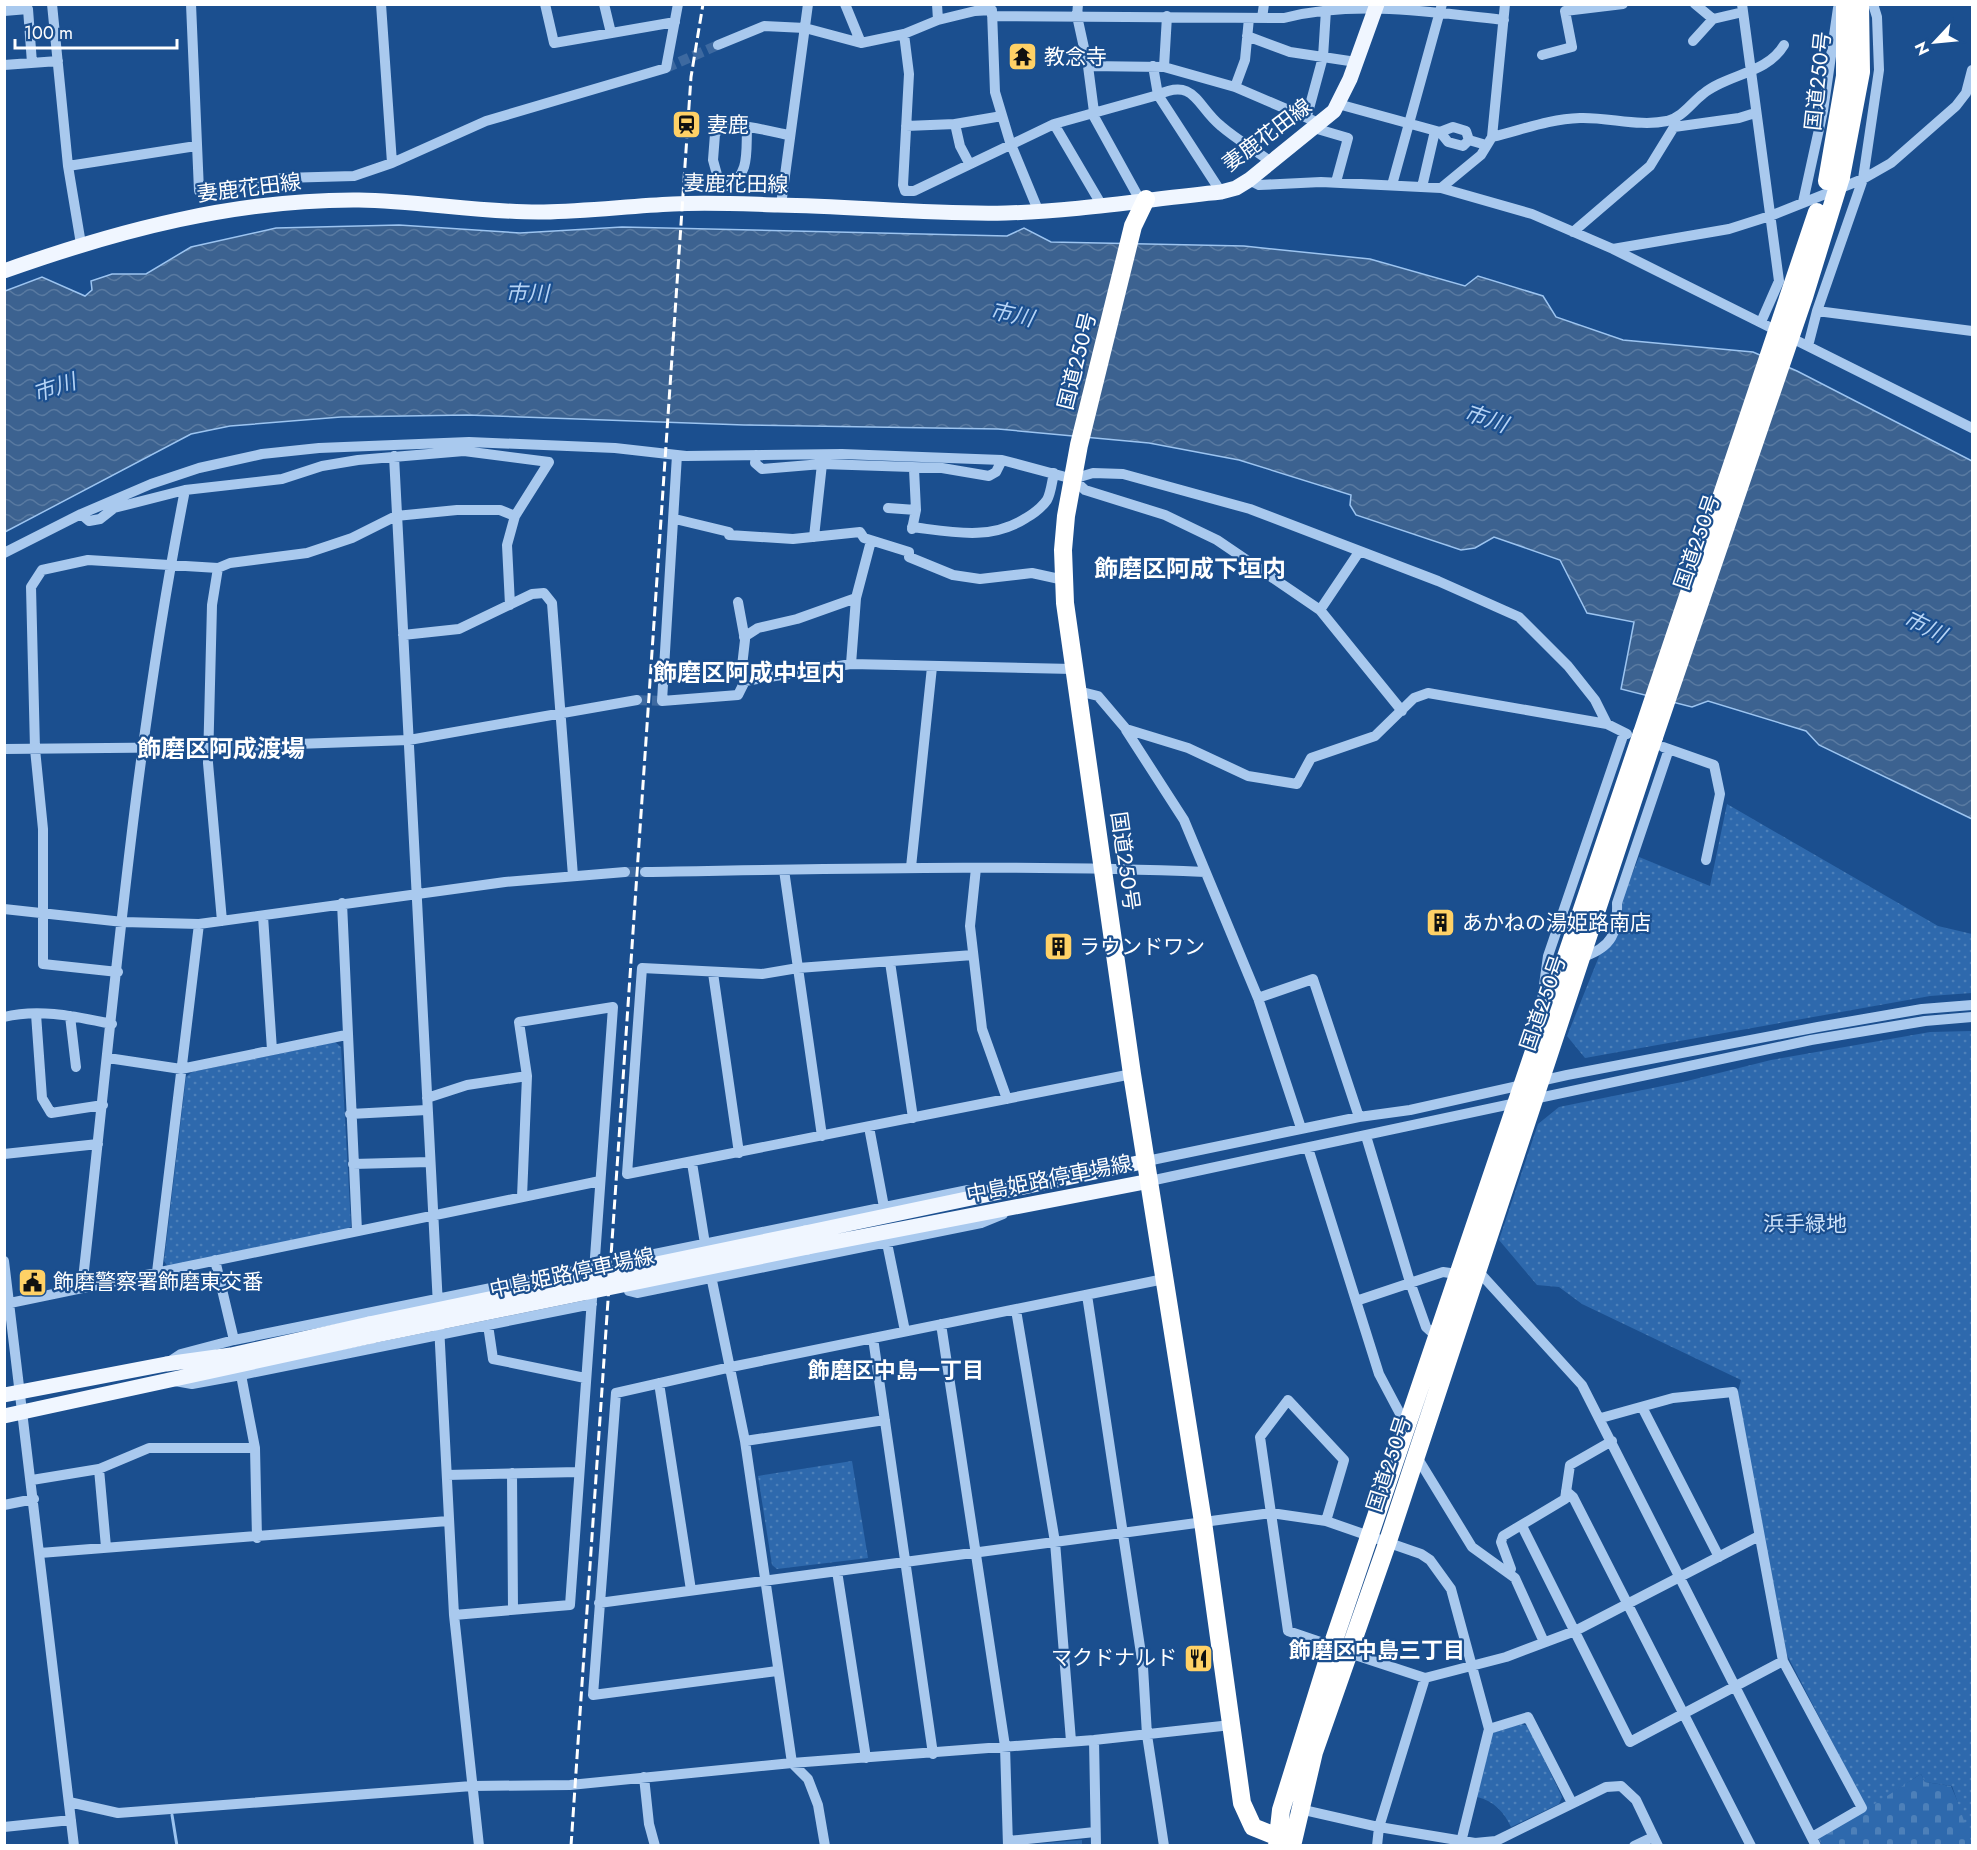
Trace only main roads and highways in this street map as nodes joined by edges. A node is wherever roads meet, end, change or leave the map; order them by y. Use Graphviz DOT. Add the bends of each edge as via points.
graph roads {
  1 [pos="1845,4"];
  2 [pos="1860,4"];
  3 [pos="1376,5"];
  4 [pos="1834,179"];
  5 [pos="1143,200"];
  6 [pos="4,271"];
  7 [pos="1646,739"];
  8 [pos="1531,1083"];
  9 [pos="1524,1101"];
  10 [pos="1147,1161"];
  11 [pos="1150,1181"];
  12 [pos="807,1240"];
  13 [pos="370,1330"];
  14 [pos="12,1394"];
  15 [pos="4,1416"];
  16 [pos="1285,1842"];
  1 -- 4 [label="highway, 国道250号" via="1845,76"];
  2 -- 4 [label="highway, 国道250号" via="1861,72"];
  3 -- 5 [label="main road, 妻鹿花田線" via="1334,111 1313,122 1271,162 1236,188"];
  4 -- 7 [label="highway, 国道250号, bridge"];
  5 -- 6 [label="main road, 妻鹿花田線" via="1008,213 678,204 543,212 465,210 361,200 305,202 206,213 81,244"];
  5 -- 10 [label="highway, 国道250号" via="1133,226 1079,446 1063,550 1073,669"];
  7 -- 8 [label="highway, 国道250号" via="1583,957"];
  7 -- 8 [label="highway, 国道250号" via="1542,1028"];
  8 -- 9 [label="highway, 国道250号"];
  9 -- 16 [label="highway, 国道250号" via="1478,1271 1314,1752 1300,1809"];
  9 -- 16 [label="highway, 国道250号" via="1457,1274 1332,1646 1281,1810"];
  10 -- 11 [label="highway, 国道250号"];
  10 -- 12 [label="main road, 中島姫路停車場線"];
  11 -- 12 [label="main road, 中島姫路停車場線" via="1020,1207"];
  11 -- 16 [label="highway, 国道250号" via="1242,1803 1253,1827"];
  12 -- 13 [label="main road, 中島姫路停車場線, bridge"];
  13 -- 14 [label="main road, 中島姫路停車場線"];
  13 -- 15 [label="main road, 中島姫路停車場線" via="172,1381"];
}
